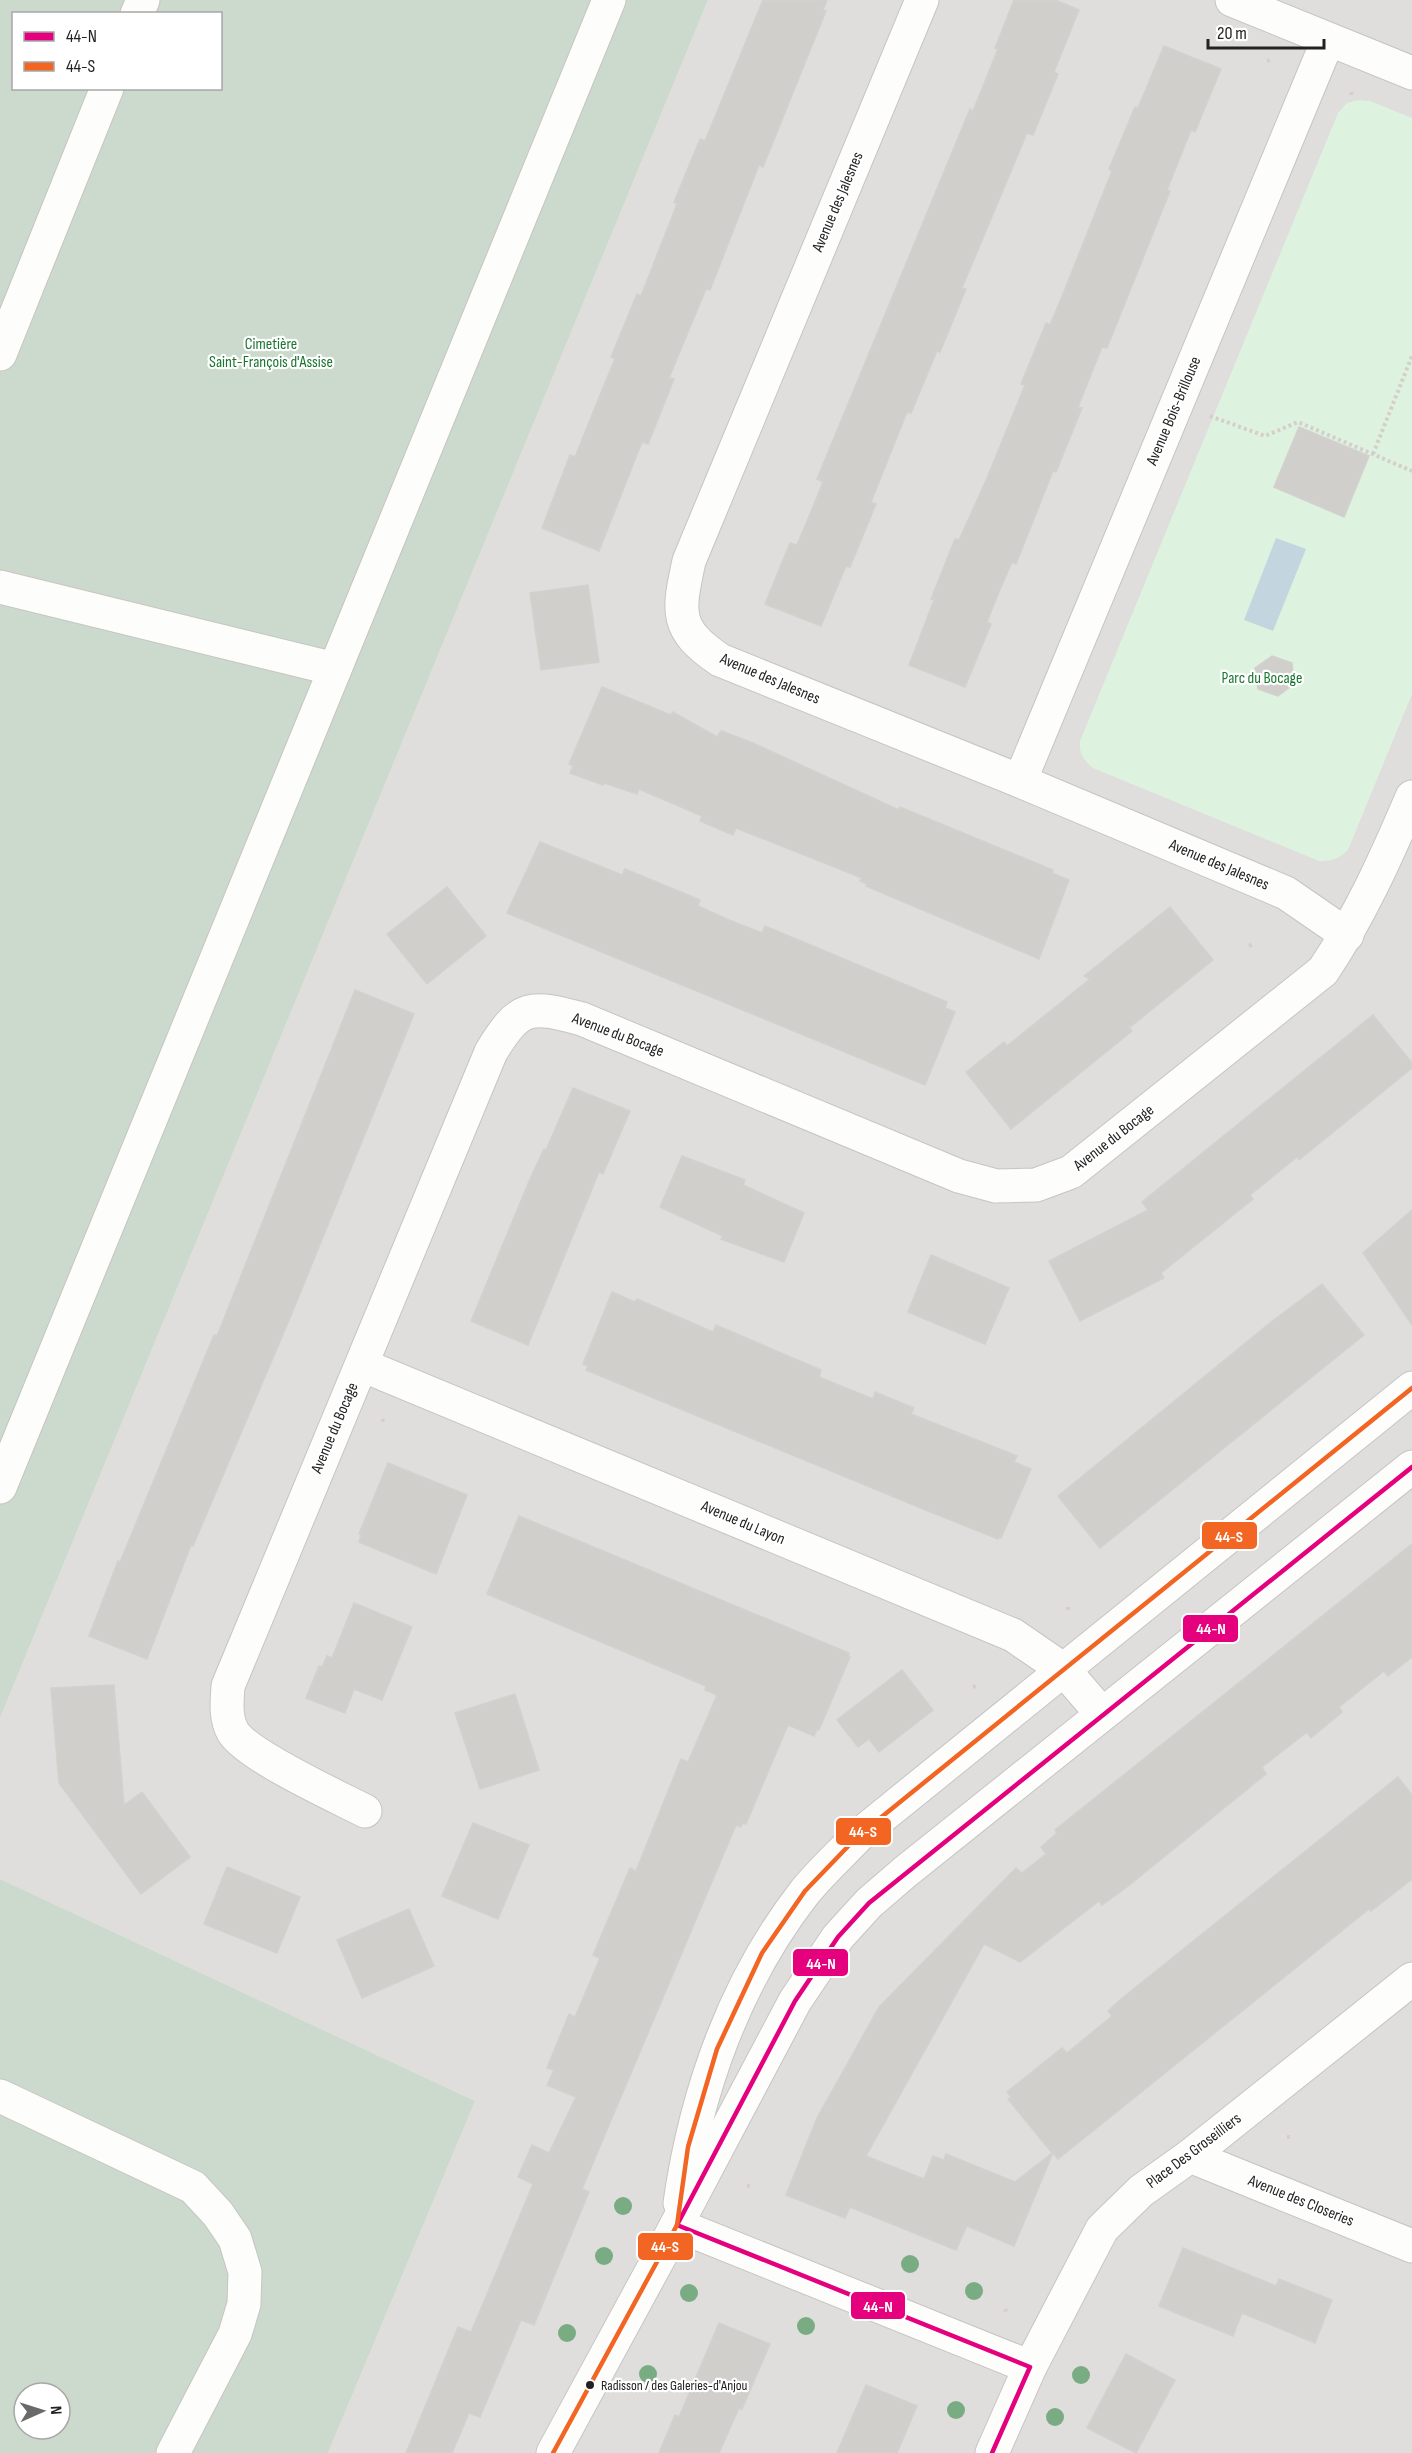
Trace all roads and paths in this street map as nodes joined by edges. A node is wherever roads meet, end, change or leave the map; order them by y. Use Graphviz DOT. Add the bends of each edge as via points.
graph roads {
  1 [pos="609,0"];
  2 [pos="922,0"];
  3 [pos="1232,0"];
  4 [pos="1328,40"];
  5 [pos="1412,73"];
  6 [pos="106,90"];
  7 [pos="0,354"];
  8 [pos="1412,356"];
  9 [pos="1209,416"];
  10 [pos="1373,454"];
  11 [pos="1412,471"];
  12 [pos="0,586"];
  13 [pos="336,669"];
  14 [pos="1020,782"];
  15 [pos="1412,797"];
  16 [pos="1347,935"];
  17 [pos="362,1365"];
  18 [pos="1412,1388"];
  19 [pos="1412,1467"];
  20 [pos="0,1487"];
  21 [pos="1064,1670"];
  22 [pos="1102,1714"];
  23 [pos="365,1811"];
  24 [pos="1412,1979"];
  25 [pos="0,2096"];
  26 [pos="1190,2156"];
  27 [pos="677,2225"];
  28 [pos="1412,2246"];
  29 [pos="1030,2367"];
  30 [pos="173,2453"];
  31 [pos="553,2453"];
  32 [pos="992,2453"];
  1 -- 13 [label="street"];
  2 -- 14 [label="street, Avenue des Jalesnes" via="689,561 682,593 684,625 699,645 720,660"];
  3 -- 4 [label="street"];
  4 -- 5 [label="street"];
  4 -- 14 [label="street, Avenue Bois-Brillouse"];
  6 -- 7 [label="street"];
  8 -- 10 [label="path"];
  9 -- 10 [label="path" via="1265,436 1298,422"];
  10 -- 11 [label="path"];
  12 -- 13 [label="street"];
  13 -- 20 [label="street"];
  14 -- 16 [label="street, Avenue des Jalesnes" via="1287,893"];
  15 -- 16 [label="street, Avenue du Bocage" via="1380,872"];
  16 -- 17 [label="street, Avenue du Bocage" via="1323,970 1116,1138 1071,1172 1036,1185 996,1186 959,1176 582,1019 550,1011 527,1011 507,1025 491,1052"];
  17 -- 21 [label="street, Avenue du Layon" via="1013,1635"];
  17 -- 23 [label="street, Avenue du Bocage" via="228,1686 226,1711 233,1731 249,1749"];
  18 -- 21 [label="street"];
  19 -- 22 [label="street"];
  21 -- 22 [label="street, Avenue du Layon"];
  21 -- 27 [label="street" via="858,1836 805,1891 762,1953 717,2049 688,2147"];
  22 -- 27 [label="street" via="905,1872 838,1937 795,2001"];
  24 -- 26 [label="street, Place Des Groseilliers"];
  25 -- 30 [label="street" via="193,2187 235,2240 245,2272 244,2304 235,2334"];
  26 -- 28 [label="street, Avenue des Closeries"];
  26 -- 29 [label="street, Place Des Groseilliers" via="1141,2191 1102,2229"];
  27 -- 29 [label="street"];
  27 -- 31 [label="street"];
  29 -- 32 [label="street, Place Des Groseilliers"];
}
